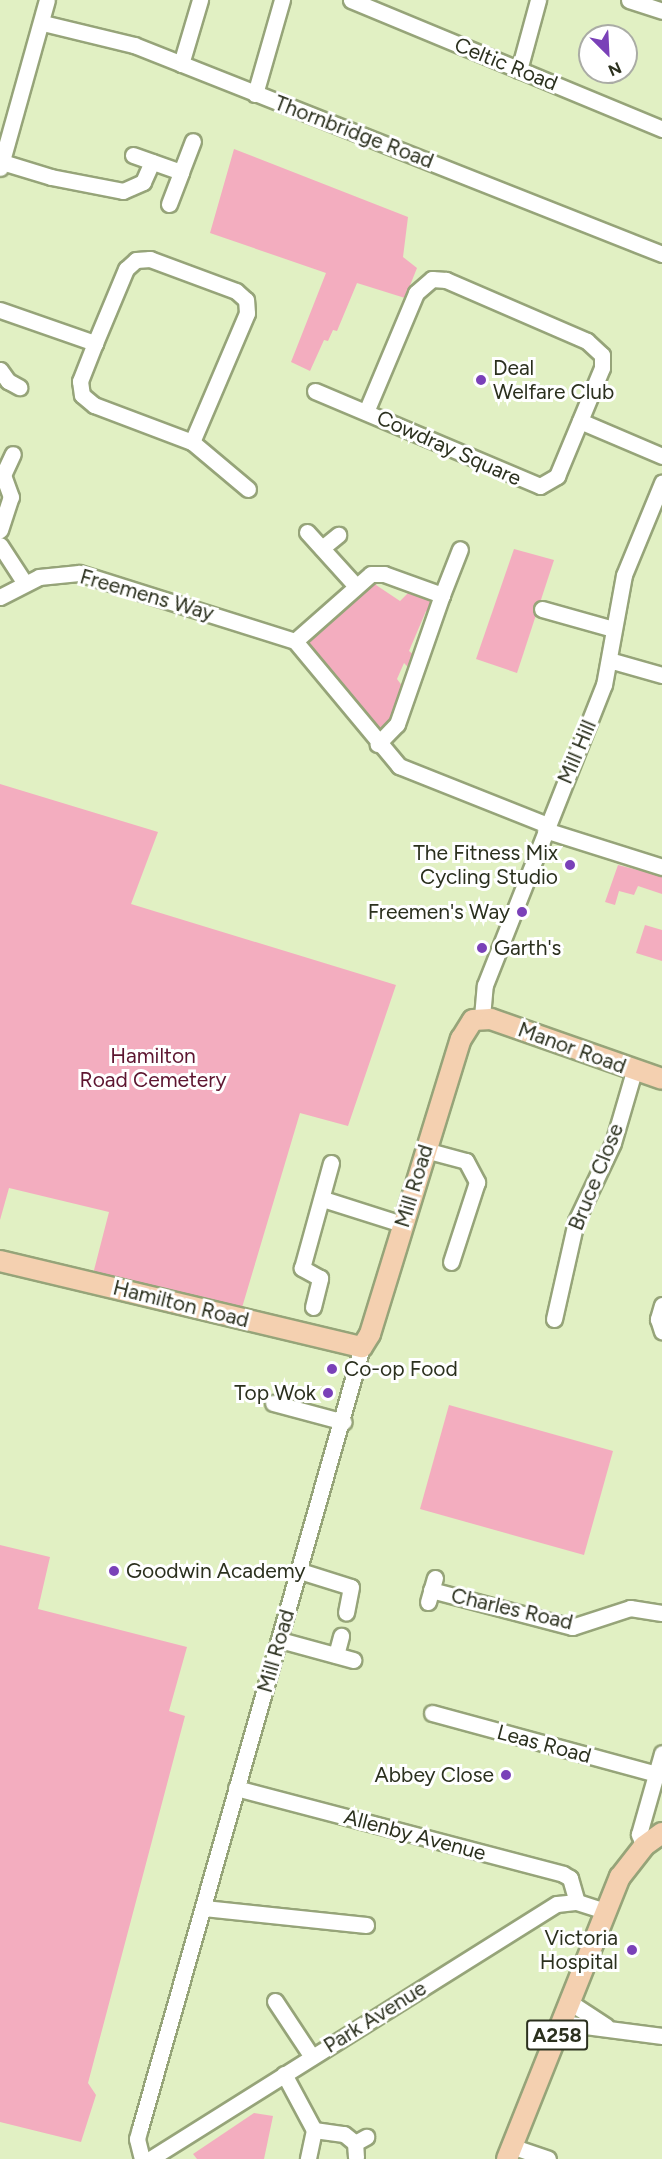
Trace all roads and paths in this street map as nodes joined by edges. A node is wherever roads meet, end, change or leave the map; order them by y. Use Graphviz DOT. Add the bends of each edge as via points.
graph roads {
  1 [pos="47,0"];
  2 [pos="200,0"];
  3 [pos="282,0"];
  4 [pos="351,0"];
  5 [pos="538,0"];
  6 [pos="629,0"];
  7 [pos="662,11"];
  8 [pos="43,23"];
  9 [pos="181,64"];
  10 [pos="519,70"];
  11 [pos="255,94"];
  12 [pos="662,129"];
  13 [pos="193,141"];
  14 [pos="133,155"];
  15 [pos="152,162"];
  16 [pos="1,165"];
  17 [pos="181,172"];
  18 [pos="169,204"];
  19 [pos="661,249"];
  20 [pos="0,310"];
  21 [pos="95,343"];
  22 [pos="0,370"];
  23 [pos="19,387"];
  24 [pos="315,391"];
  25 [pos="366,412"];
  26 [pos="580,421"];
  27 [pos="192,442"];
  28 [pos="13,452"];
  29 [pos="662,456"];
  30 [pos="662,483"];
  31 [pos="248,489"];
  32 [pos="0,530"];
  33 [pos="307,532"];
  34 [pos="338,535"];
  35 [pos="0,545"];
  36 [pos="322,548"];
  37 [pos="460,549"];
  38 [pos="24,582"];
  39 [pos="355,585"];
  40 [pos="442,595"];
  41 [pos="0,597"];
  42 [pos="542,609"];
  43 [pos="613,629"];
  44 [pos="295,641"];
  45 [pos="609,660"];
  46 [pos="662,675"];
  47 [pos="378,744"];
  48 [pos="546,828"];
  49 [pos="662,867"];
  50 [pos="482,1017"];
  51 [pos="634,1071"];
  52 [pos="662,1079"];
  53 [pos="425,1150"];
  54 [pos="332,1163"];
  55 [pos="322,1199"];
  56 [pos="402,1224"];
  57 [pos="0,1261"];
  58 [pos="451,1262"];
  59 [pos="662,1305"];
  60 [pos="313,1307"];
  61 [pos="554,1319"];
  62 [pos="662,1331"];
  63 [pos="362,1347"];
  64 [pos="273,1403"];
  65 [pos="344,1422"];
  66 [pos="300,1571"];
  67 [pos="431,1590"];
  68 [pos="346,1613"];
  69 [pos="662,1613"];
  70 [pos="341,1636"];
  71 [pos="280,1640"];
  72 [pos="336,1655"];
  73 [pos="353,1660"];
  74 [pos="432,1713"];
  75 [pos="662,1753"];
  76 [pos="656,1774"];
  77 [pos="236,1788"];
  78 [pos="662,1833"];
  79 [pos="644,1846"];
  80 [pos="577,1902"];
  81 [pos="204,1908"];
  82 [pos="605,1911"];
  83 [pos="366,1925"];
  84 [pos="275,2001"];
  85 [pos="571,2003"];
  86 [pos="562,2023"];
  87 [pos="608,2028"];
  88 [pos="662,2036"];
  89 [pos="312,2056"];
  90 [pos="284,2074"];
  91 [pos="314,2130"];
  92 [pos="359,2146"];
  93 [pos="509,2152"];
  94 [pos="142,2159"];
  95 [pos="150,2159"];
  96 [pos="308,2159"];
  97 [pos="548,2159"];
  1 -- 8 [label="street"];
  2 -- 9 [label="street"];
  3 -- 11 [label="street"];
  4 -- 10 [label="street, Celtic Road"];
  5 -- 10 [label="street"];
  6 -- 7 [label="street"];
  8 -- 9 [label="street, Thornbridge Road" via="134,45"];
  8 -- 16 [label="street"];
  9 -- 11 [label="street, Thornbridge Road"];
  10 -- 12 [label="street, Celtic Road"];
  11 -- 19 [label="street, Thornbridge Road"];
  13 -- 17 [label="street"];
  14 -- 15 [label="street"];
  15 -- 16 [label="street" via="143,182 123,190"];
  15 -- 17 [label="street"];
  17 -- 18 [label="street"];
  20 -- 21 [label="street"];
  21 -- 27 [label="street" via="80,381 87,401"];
  21 -- 27 [label="street" via="126,269 136,260 150,260 242,294 247,313"];
  22 -- 23 [label="street"];
  24 -- 25 [label="street"];
  25 -- 26 [label="street, Cowdray Square" via="540,486 557,476"];
  25 -- 26 [label="street, Cowdray Square" via="416,293 426,281 440,278 599,349 602,369"];
  26 -- 29 [label="street"];
  27 -- 31 [label="street"];
  28 -- 32 [label="street" via="3,475 11,497"];
  30 -- 43 [label="street, Mill Hill" via="624,575"];
  33 -- 36 [label="street"];
  34 -- 36 [label="street"];
  35 -- 38 [label="street"];
  36 -- 39 [label="street"];
  37 -- 40 [label="street"];
  38 -- 41 [label="street, Freemens Way"];
  38 -- 44 [label="street, Freemens Way" via="53,573 93,576"];
  39 -- 40 [label="street" via="364,576 378,573"];
  39 -- 44 [label="street"];
  40 -- 47 [label="street" via="397,724"];
  42 -- 43 [label="street"];
  43 -- 45 [label="street, Mill Hill"];
  44 -- 47 [label="street"];
  45 -- 46 [label="street"];
  45 -- 48 [label="street, Mill Hill" via="595,708"];
  47 -- 48 [label="street" via="405,769"];
  48 -- 49 [label="street"];
  48 -- 50 [label="street, Mill Hill" via="485,985"];
  50 -- 51 [label="main road, Manor Road"];
  50 -- 53 [label="main road, Mill Road" via="473,1020 461,1039"];
  51 -- 52 [label="main road, Manor Road"];
  51 -- 61 [label="street, Bruce Close" via="613,1143 576,1221"];
  53 -- 56 [label="main road, Mill Road"];
  53 -- 58 [label="street" via="466,1161 477,1182"];
  54 -- 55 [label="street"];
  55 -- 56 [label="street"];
  55 -- 60 [label="street" via="302,1268 320,1278"];
  56 -- 63 [label="main road, Mill Road" via="370,1334"];
  57 -- 63 [label="main road, Hamilton Road"];
  59 -- 62 [label="street" via="658,1319"];
  63 -- 65 [label="street, Mill Road"];
  64 -- 65 [label="street"];
  65 -- 66 [label="street, Mill Road"];
  66 -- 68 [label="street" via="351,1587"];
  66 -- 71 [label="street, Mill Road"];
  67 -- 69 [label="street, Charles Road" via="572,1627 630,1608"];
  70 -- 72 [label="street"];
  71 -- 72 [label="street"];
  71 -- 77 [label="street, Mill Road"];
  72 -- 73 [label="street"];
  74 -- 76 [label="street, Leas Road"];
  75 -- 76 [label="street"];
  76 -- 79 [label="street" via="639,1834"];
  77 -- 80 [label="street, Allenby Avenue" via="563,1874 570,1878"];
  77 -- 81 [label="street, Mill Road"];
  78 -- 79 [label="main road, A258"];
  79 -- 82 [label="main road, A258" via="620,1876"];
  80 -- 82 [label="street"];
  80 -- 89 [label="street, Park Avenue" via="557,1904"];
  81 -- 83 [label="street" via="323,1928"];
  81 -- 94 [label="street, Mill Road" via="137,2139"];
  82 -- 85 [label="main road, A258"];
  84 -- 89 [label="street"];
  85 -- 86 [label="main road, A258"];
  85 -- 87 [label="street"];
  86 -- 87 [label="street"];
  86 -- 93 [label="main road, A258"];
  87 -- 88 [label="street"];
  89 -- 90 [label="street, Park Avenue"];
  90 -- 91 [label="street"];
  90 -- 95 [label="street, Park Avenue"];
  91 -- 92 [label="street" via="344,2134"];
  91 -- 96 [label="street"];
  93 -- 97 [label="street"];
}
